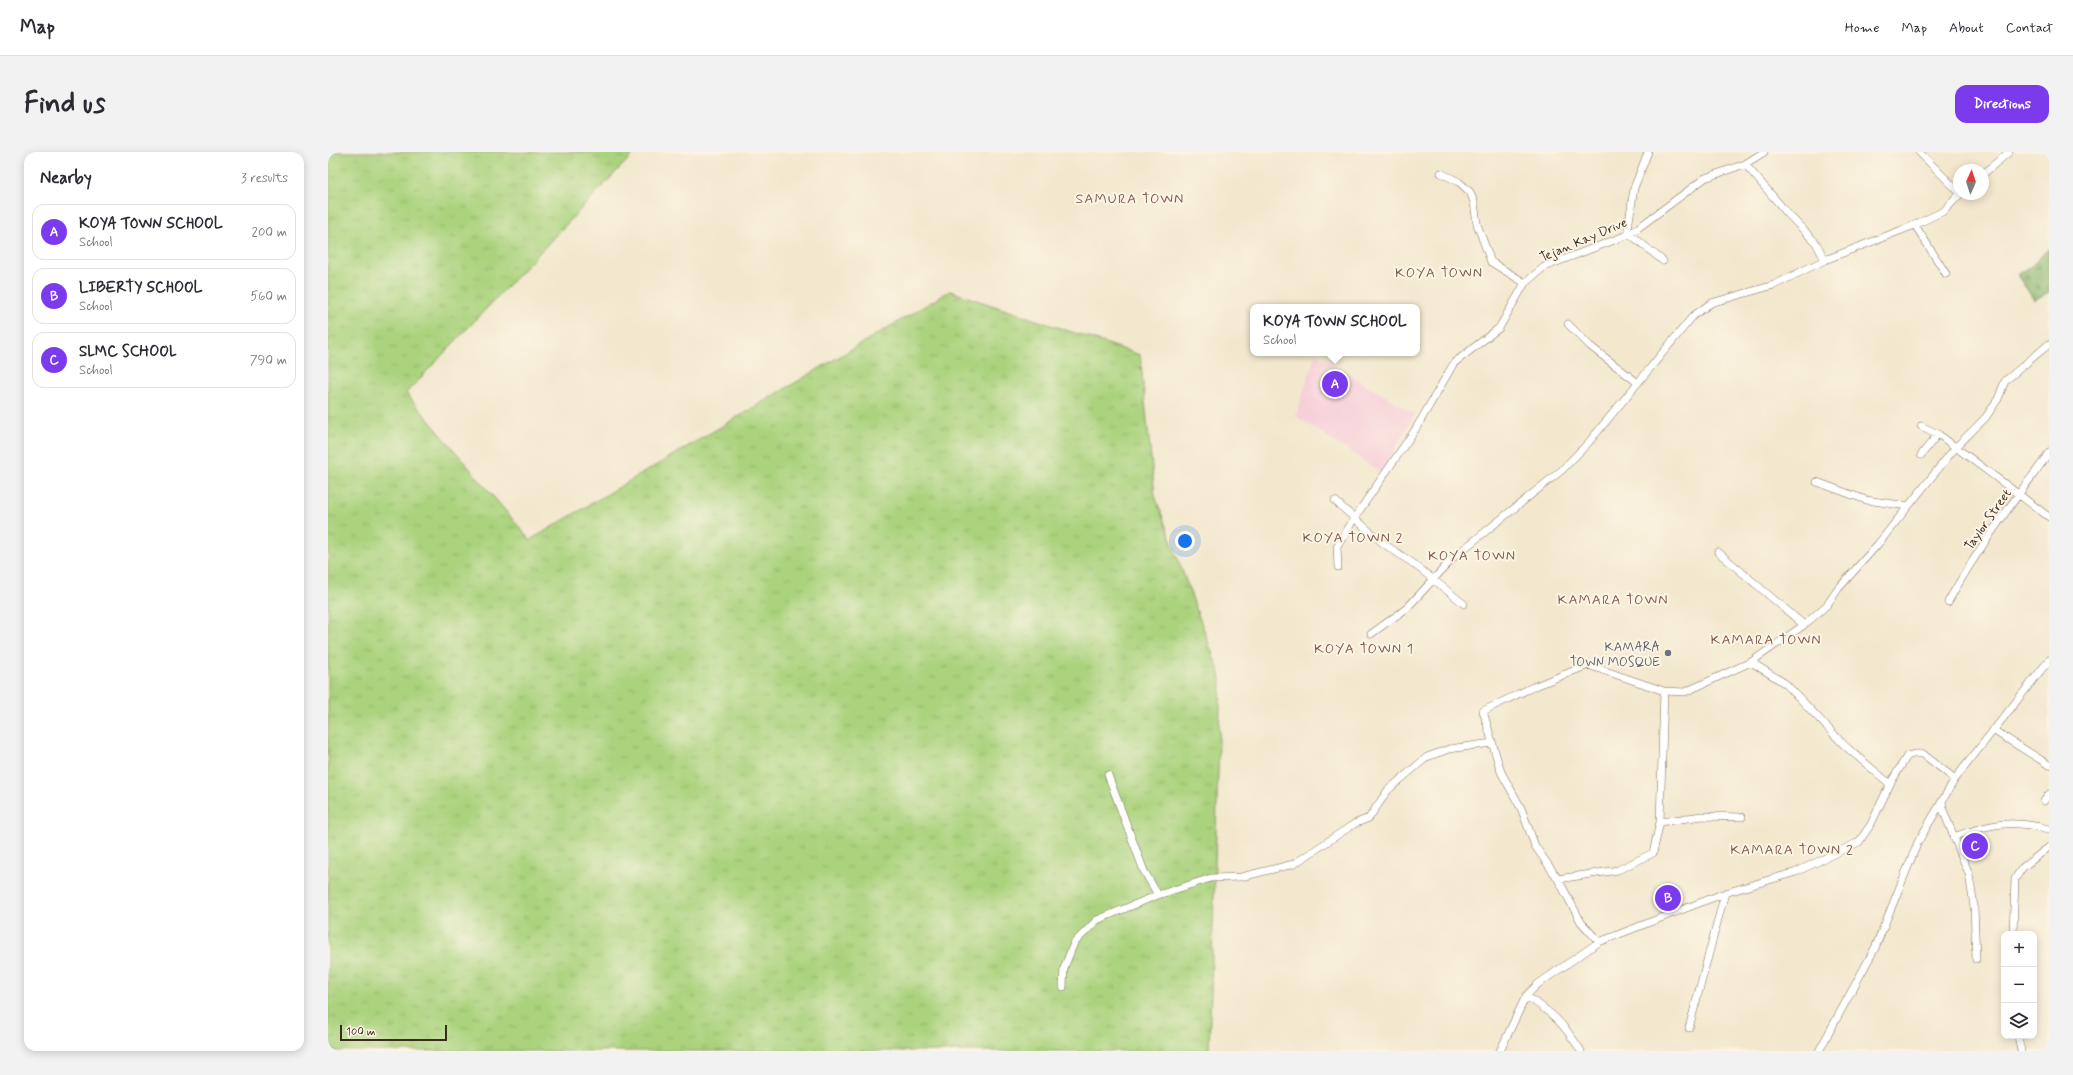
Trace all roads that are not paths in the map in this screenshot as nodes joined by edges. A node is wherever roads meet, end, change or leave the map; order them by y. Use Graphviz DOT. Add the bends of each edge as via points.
graph roads {
  1 [pos="1648,152"];
  2 [pos="1764,152"];
  3 [pos="1919,152"];
  4 [pos="2009,152"];
  5 [pos="1745,164"];
  6 [pos="1989,169"];
  7 [pos="1441,173"];
  8 [pos="1953,186"];
  9 [pos="1954,200"];
  10 [pos="1915,225"];
  11 [pos="1630,234"];
  12 [pos="1825,260"];
  13 [pos="1663,261"];
  14 [pos="1946,274"];
  15 [pos="1525,283"];
  16 [pos="1568,324"];
  17 [pos="2049,344"];
  18 [pos="1638,383"];
  19 [pos="1921,426"];
  20 [pos="1938,434"];
  21 [pos="1955,448"];
  22 [pos="2049,452"];
  23 [pos="1921,455"];
  24 [pos="1817,482"];
  25 [pos="2019,494"];
  26 [pos="1335,501"];
  27 [pos="1908,506"];
  28 [pos="1355,517"];
  29 [pos="2049,517"];
  30 [pos="1718,552"];
  31 [pos="1338,567"];
  32 [pos="1432,579"];
  33 [pos="1948,602"];
  34 [pos="1464,604"];
  35 [pos="1804,625"];
  36 [pos="1371,634"];
  37 [pos="2049,660"];
  38 [pos="1751,662"];
  39 [pos="1664,691"];
  40 [pos="1993,730"];
  41 [pos="1492,743"];
  42 [pos="2049,765"];
  43 [pos="1108,775"];
  44 [pos="1955,779"];
  45 [pos="1890,784"];
  46 [pos="2049,794"];
  47 [pos="1943,799"];
  48 [pos="2044,800"];
  49 [pos="1742,817"];
  50 [pos="1660,822"];
  51 [pos="2049,829"];
  52 [pos="1953,837"];
  53 [pos="2049,847"];
  54 [pos="1558,879"];
  55 [pos="1725,893"];
  56 [pos="1158,895"];
  57 [pos="2014,931"];
  58 [pos="1599,942"];
  59 [pos="1976,959"];
  60 [pos="1063,987"];
  61 [pos="1526,996"];
  62 [pos="1689,1028"];
  63 [pos="2019,1039"];
  64 [pos="1500,1051"];
  65 [pos="1581,1051"];
  66 [pos="1819,1051"];
  67 [pos="2021,1051"];
  1 -- 11 [label="street" via="1634,188 1628,228"];
  2 -- 5 [label="street, Tejan Kay Drive"];
  3 -- 8 [label="street"];
  4 -- 6 [label="street"];
  5 -- 11 [label="street, Tejan Kay Drive" via="1705,178"];
  5 -- 12 [label="street" via="1786,213 1816,243"];
  7 -- 15 [label="street" via="1459,182 1470,192 1477,224 1491,262"];
  9 -- 10 [label="street" via="1944,211"];
  10 -- 12 [label="street"];
  10 -- 14 [label="street"];
  11 -- 13 [label="street"];
  11 -- 15 [label="street, Tejan Kay Drive" via="1544,267"];
  12 -- 18 [label="street" via="1774,285 1711,303 1693,316"];
  15 -- 28 [label="street, Tejan Kay Drive" via="1499,328 1454,364 1415,430"];
  16 -- 18 [label="street" via="1590,346"];
  17 -- 21 [label="street" via="2006,381 1986,417"];
  18 -- 32 [label="street" via="1590,442 1562,470 1456,556"];
  19 -- 20 [label="street"];
  20 -- 21 [label="street"];
  20 -- 23 [label="street"];
  21 -- 25 [label="street"];
  21 -- 27 [label="street"];
  22 -- 25 [label="street, Taylor Street"];
  24 -- 27 [label="street" via="1866,500"];
  25 -- 29 [label="street"];
  25 -- 33 [label="street, Taylor Street" via="1968,566"];
  26 -- 28 [label="street"];
  27 -- 35 [label="street" via="1827,605"];
  28 -- 31 [label="street, Tejan Kay Drive" via="1337,547"];
  28 -- 32 [label="street" via="1384,544"];
  30 -- 35 [label="street"];
  32 -- 34 [label="street"];
  32 -- 36 [label="street" via="1407,608"];
  35 -- 38 [label="street"];
  37 -- 40 [label="street" via="2028,690"];
  38 -- 39 [label="street" via="1685,692"];
  38 -- 45 [label="street" via="1786,684 1845,746"];
  39 -- 41 [label="street" via="1588,665 1483,711"];
  39 -- 50 [label="street"];
  40 -- 42 [label="street"];
  40 -- 44 [label="street"];
  41 -- 54 [label="street" via="1501,772 1521,808 1535,846"];
  41 -- 56 [label="street" via="1449,748 1427,757 1388,790 1369,818 1354,824 1294,864 1241,877 1211,878"];
  43 -- 56 [label="street" via="1144,871"];
  44 -- 45 [label="street" via="1923,754 1914,754 1907,756"];
  44 -- 47 [label="street"];
  45 -- 55 [label="street" via="1871,824 1859,842 1796,872"];
  46 -- 48 [label="street"];
  47 -- 52 [label="street" via="1943,810"];
  47 -- 66 [label="street" via="1918,842 1875,948"];
  49 -- 50 [label="street" via="1702,816"];
  50 -- 54 [label="street" via="1652,853 1640,860 1618,870"];
  51 -- 52 [label="street" via="2026,823 1986,826"];
  52 -- 59 [label="street" via="1969,874 1974,907"];
  53 -- 57 [label="street" via="2022,868 2014,879"];
  54 -- 58 [label="street" via="1581,922"];
  55 -- 58 [label="street"];
  55 -- 62 [label="street"];
  56 -- 60 [label="street" via="1097,920 1074,943 1064,968"];
  58 -- 61 [label="street" via="1538,984"];
  61 -- 64 [label="street"];
  61 -- 65 [label="street" via="1566,1027"];
  63 -- 67 [label="street"];
}
